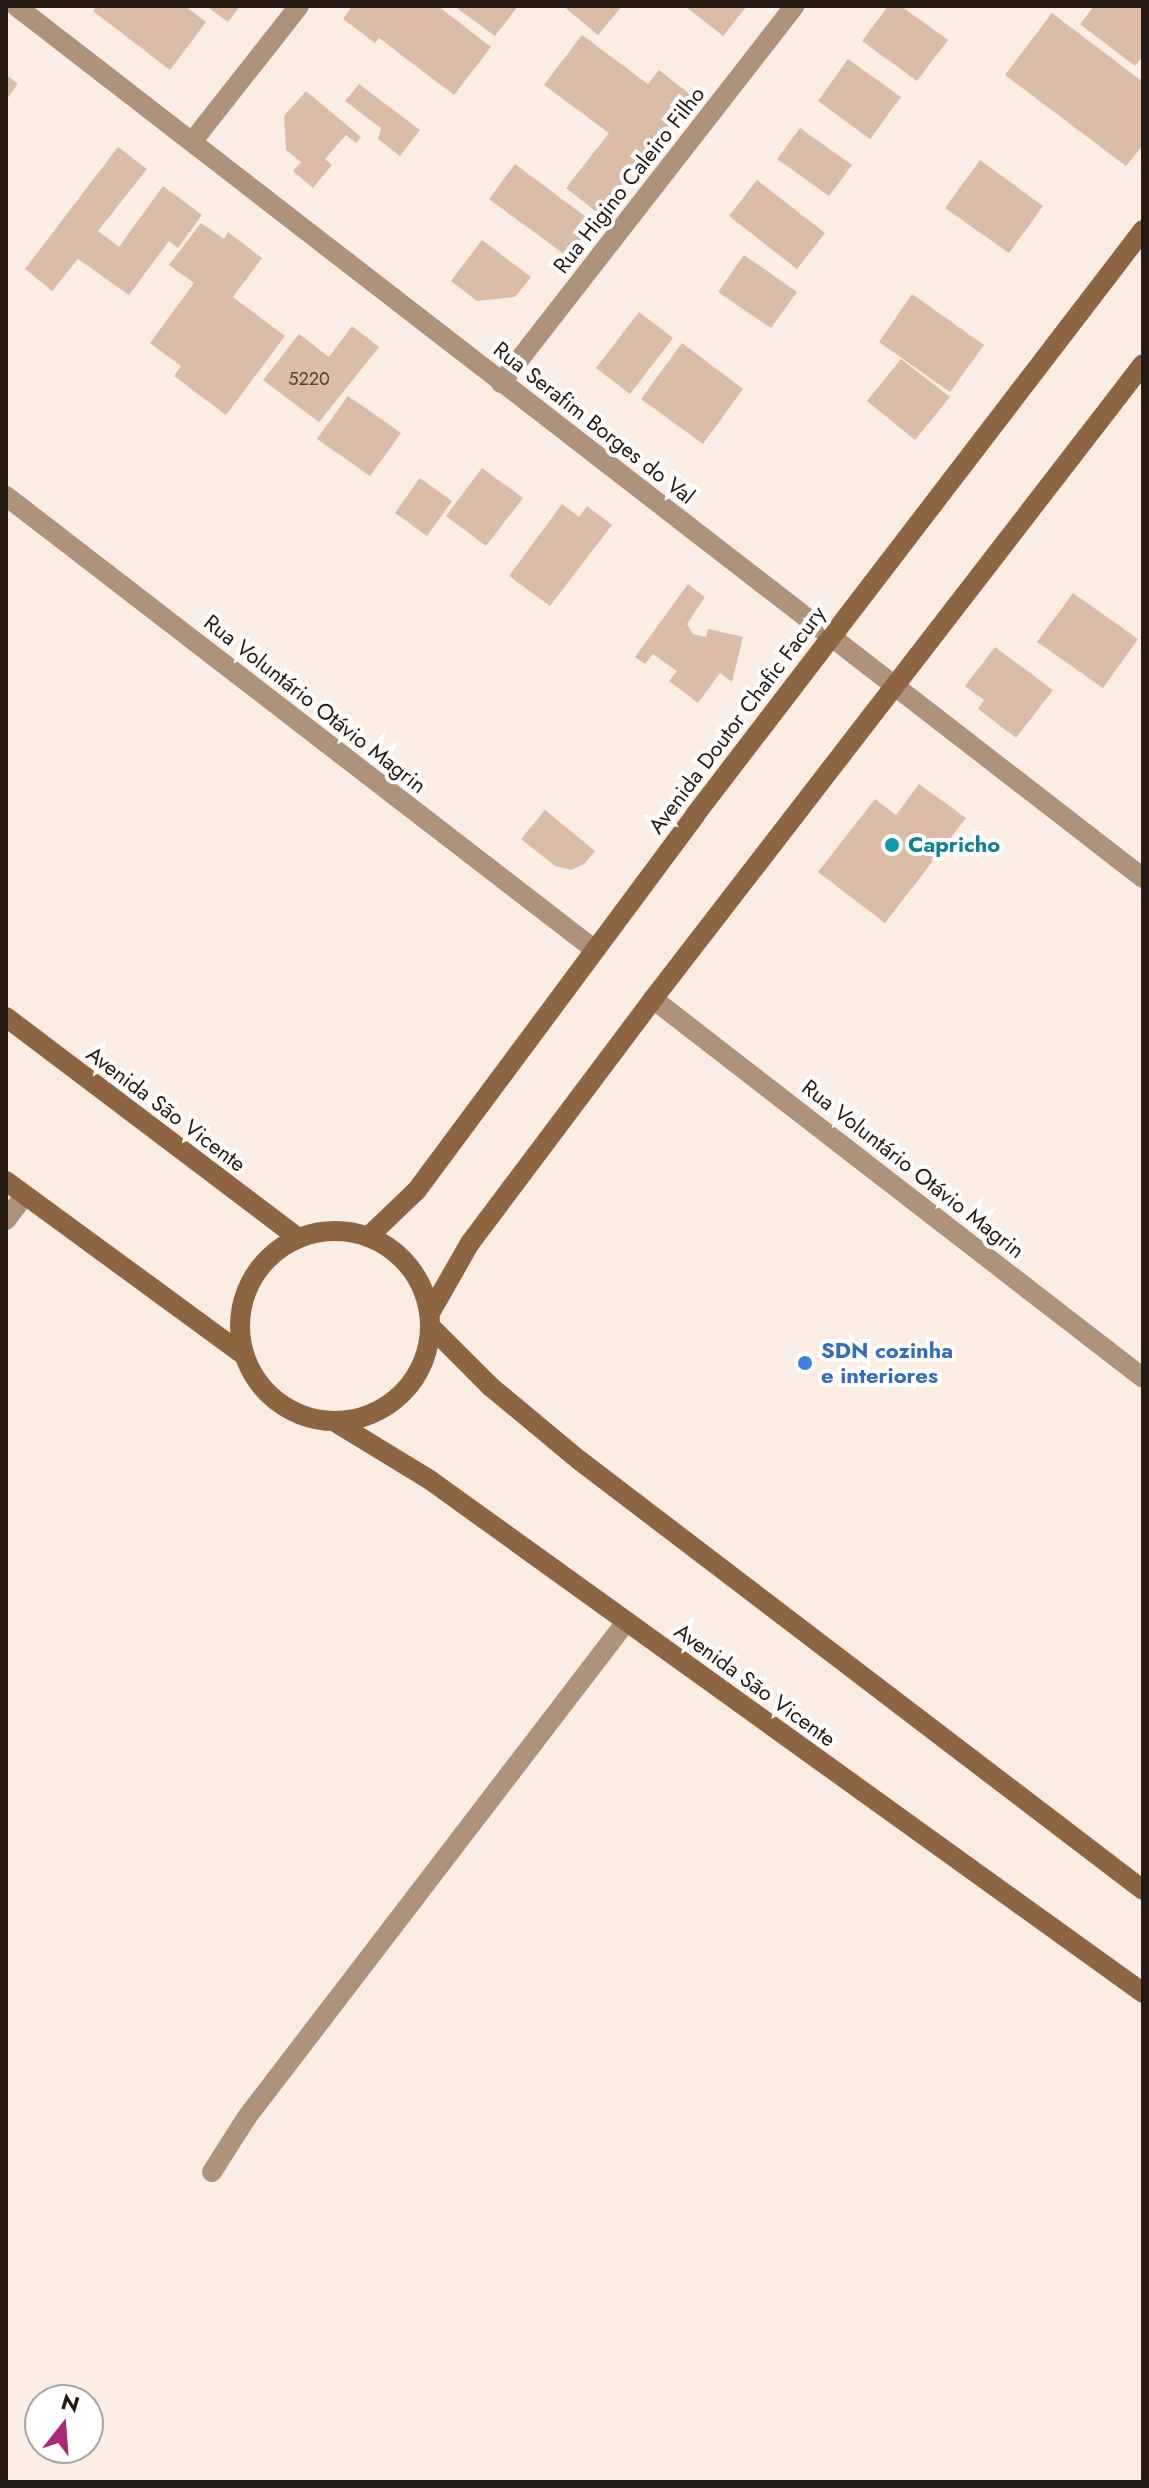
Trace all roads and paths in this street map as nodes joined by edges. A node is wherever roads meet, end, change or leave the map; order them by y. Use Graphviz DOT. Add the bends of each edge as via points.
graph roads {
  1 [pos="16,6"];
  2 [pos="299,6"];
  3 [pos="795,6"];
  4 [pos="192,142"];
  5 [pos="1143,230"];
  6 [pos="1143,364"];
  7 [pos="501,383"];
  8 [pos="6,496"];
  9 [pos="830,638"];
  10 [pos="896,689"];
  11 [pos="1143,878"];
  12 [pos="595,950"];
  13 [pos="653,999"];
  14 [pos="6,1017"];
  15 [pos="6,1181"];
  16 [pos="25,1195"];
  17 [pos="6,1220"];
  18 [pos="368,1237"];
  19 [pos="298,1238"];
  20 [pos="430,1320"];
  21 [pos="244,1355"];
  22 [pos="1143,1378"];
  23 [pos="335,1422"];
  24 [pos="626,1622"];
  25 [pos="1143,1890"];
  26 [pos="1143,1993"];
  27 [pos="212,2172"];
  1 -- 4 [label="street, Rua Serafim Borges do Val"];
  2 -- 4 [label="street"];
  3 -- 7 [label="street, Rua Higino Caleiro Filho"];
  4 -- 7 [label="street, Rua Serafim Borges do Val"];
  5 -- 9 [label="main road, Avenida Doutor Chafic Facury"];
  6 -- 10 [label="main road"];
  7 -- 9 [label="street, Rua Serafim Borges do Val"];
  8 -- 12 [label="street, Rua Voluntário Otávio Magrin"];
  9 -- 10 [label="street, Rua Serafim Borges do Val"];
  9 -- 12 [label="main road, Avenida Doutor Chafic Facury"];
  10 -- 11 [label="street, Rua Serafim Borges do Val"];
  10 -- 13 [label="main road"];
  12 -- 18 [label="main road, Avenida Doutor Chafic Facury" via="417,1190"];
  13 -- 20 [label="main road" via="470,1243"];
  13 -- 22 [label="street, Rua Voluntário Otávio Magrin"];
  14 -- 19 [label="main road, Avenida São Vicente"];
  15 -- 16 [label="main road"];
  16 -- 17 [label="street"];
  16 -- 21 [label="main road"];
  18 -- 19 [label="main road" via="320,1232"];
  18 -- 20 [label="main road" via="409,1267"];
  19 -- 21 [label="main road" via="272,1255 252,1278 242,1302"];
  20 -- 23 [label="main road" via="423,1361 406,1390 386,1407"];
  20 -- 25 [label="main road" via="491,1387 579,1460"];
  21 -- 23 [label="main road" via="258,1382 279,1403 305,1417"];
  23 -- 24 [label="main road, Avenida São Vicente" via="430,1480"];
  24 -- 26 [label="main road, Avenida São Vicente"];
  24 -- 27 [label="street" via="247,2117"];
}
